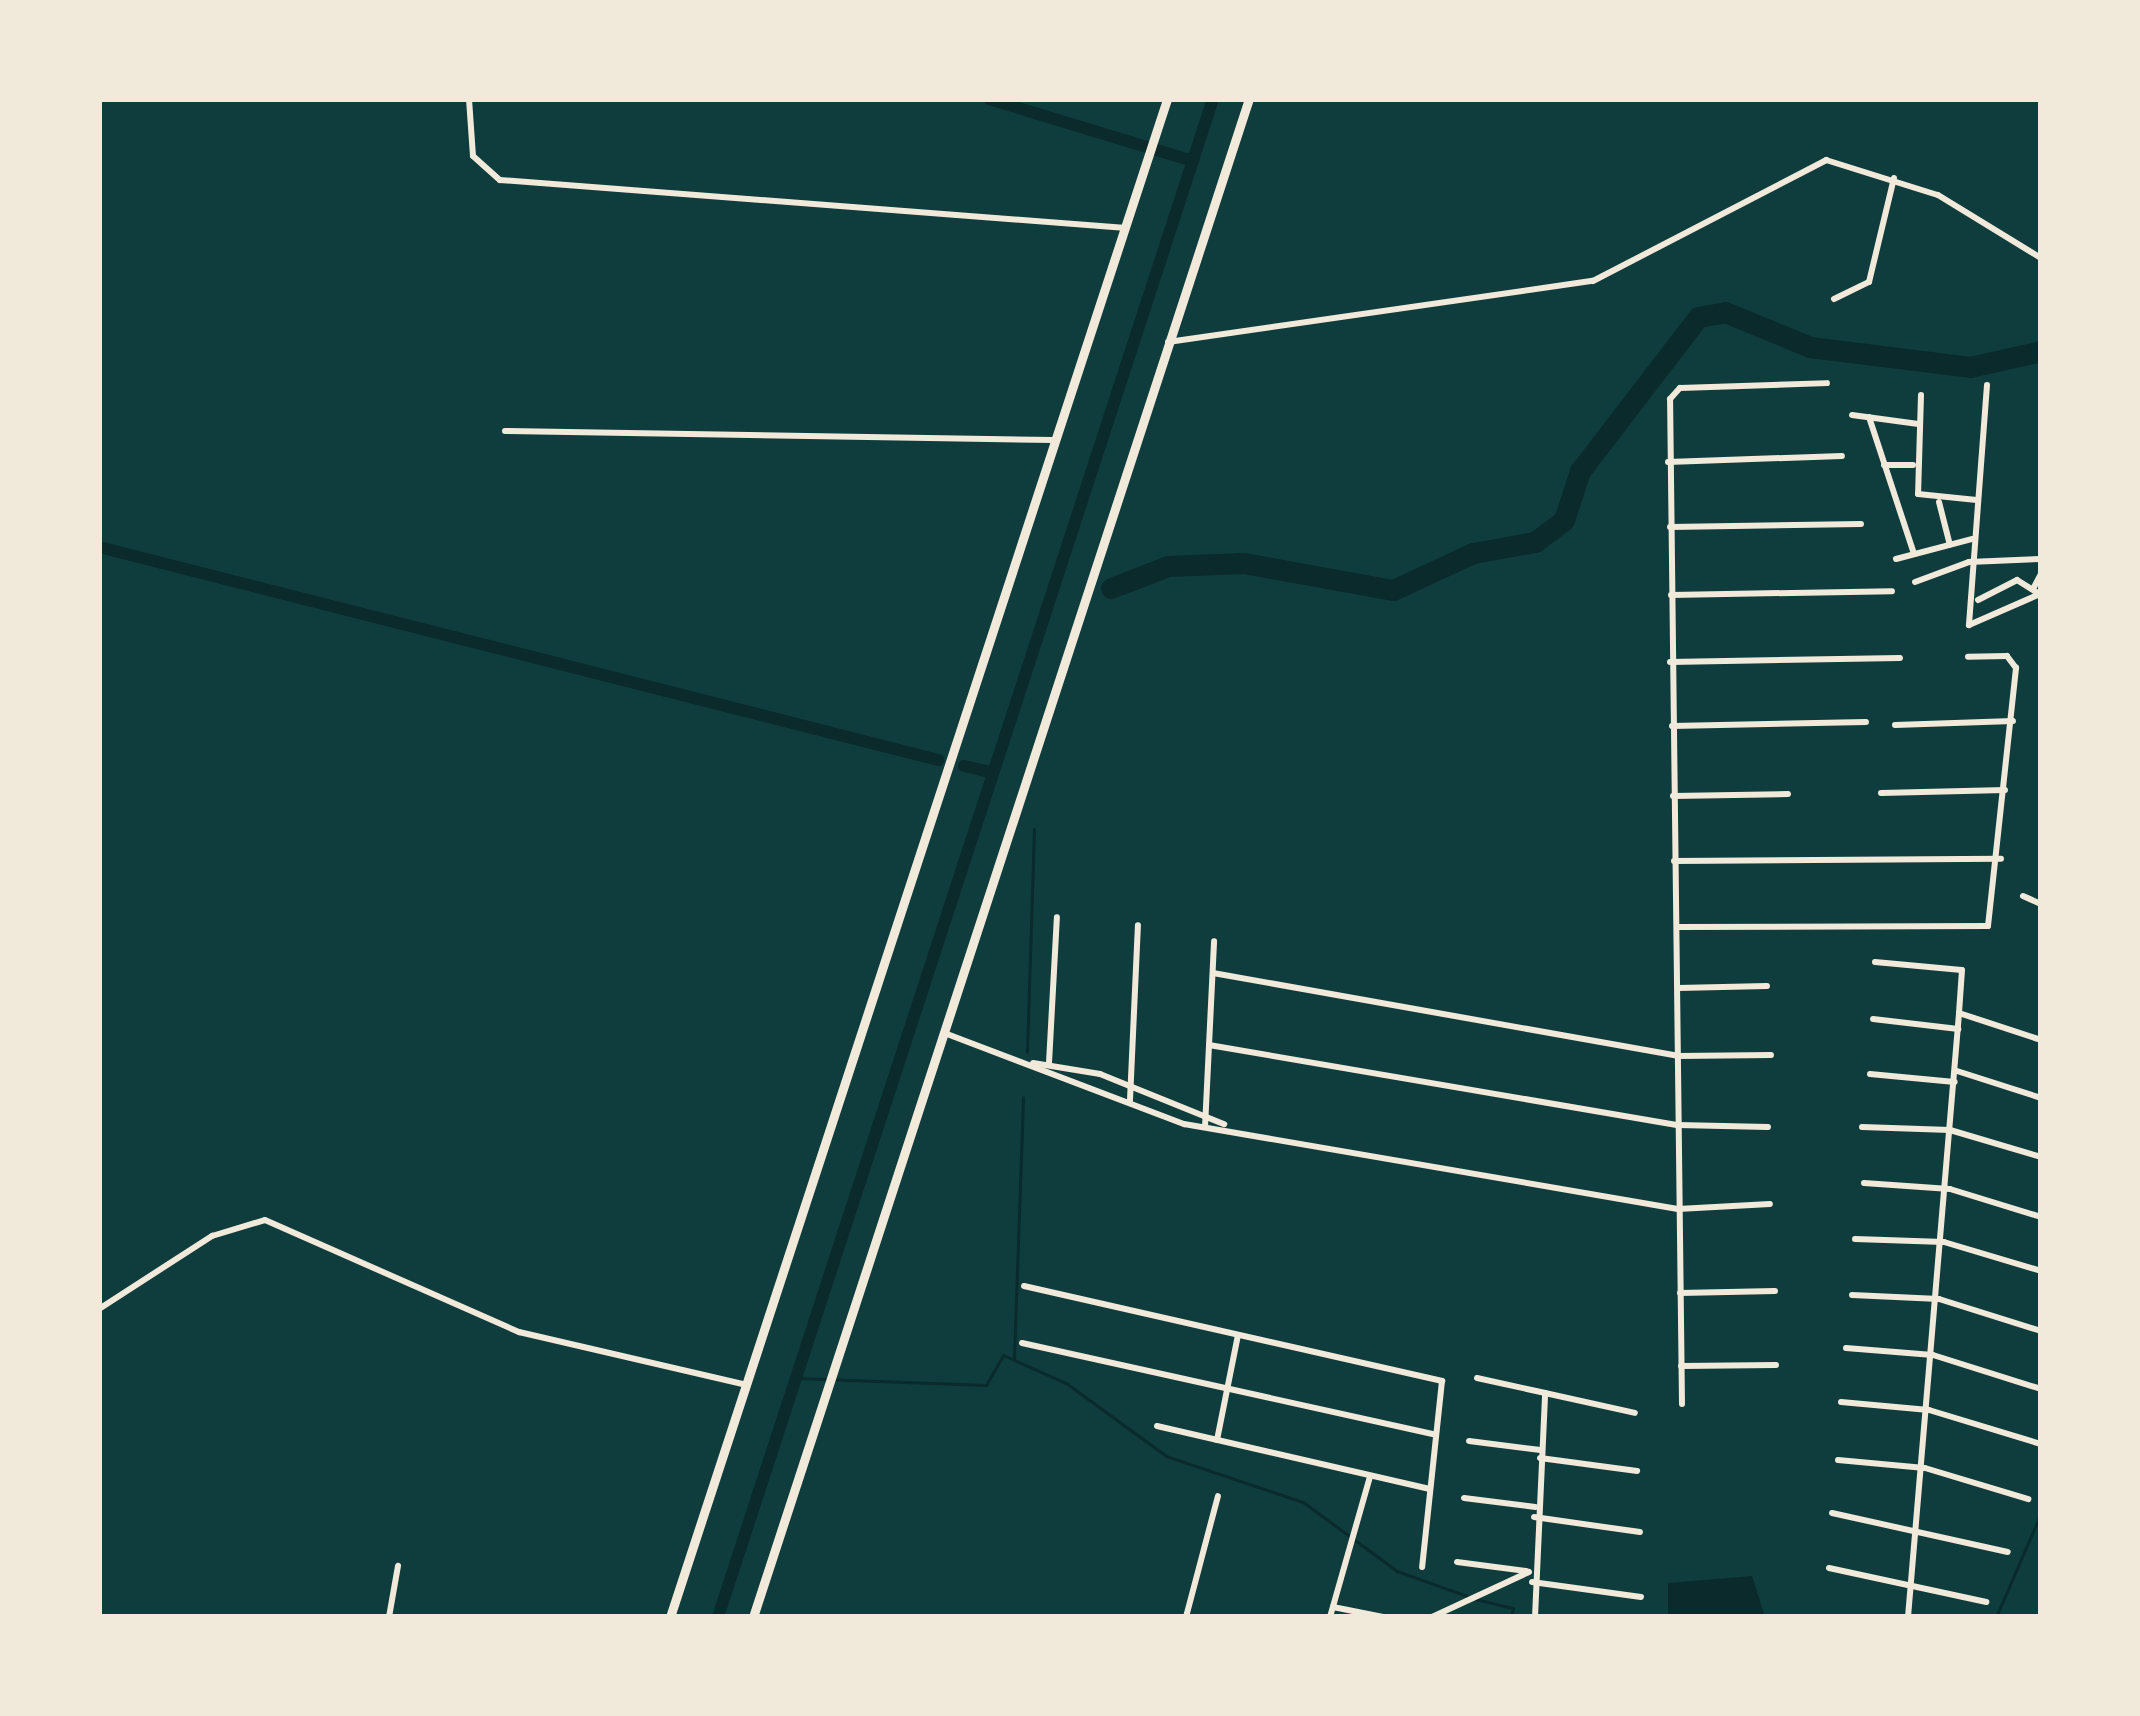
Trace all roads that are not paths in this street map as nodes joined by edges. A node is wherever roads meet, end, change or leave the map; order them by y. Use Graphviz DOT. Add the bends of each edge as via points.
graph roads {
  1 [pos="469,99"];
  2 [pos="1167,99"];
  3 [pos="1249,99"];
  4 [pos="1894,178"];
  5 [pos="1126,228"];
  6 [pos="2041,258"];
  7 [pos="1834,298"];
  8 [pos="1167,342"];
  9 [pos="1827,383"];
  10 [pos="1987,385"];
  11 [pos="1922,395"];
  12 [pos="1852,415"];
  13 [pos="1869,417"];
  14 [pos="1918,424"];
  15 [pos="505,431"];
  16 [pos="1057,440"];
  17 [pos="1841,456"];
  18 [pos="1668,462"];
  19 [pos="1884,465"];
  20 [pos="1913,465"];
  21 [pos="1939,500"];
  22 [pos="1977,500"];
  23 [pos="1861,524"];
  24 [pos="1670,527"];
  25 [pos="1972,539"];
  26 [pos="1950,544"];
  27 [pos="1914,554"];
  28 [pos="1896,559"];
  29 [pos="2041,559"];
  30 [pos="1970,562"];
  31 [pos="2041,574"];
  32 [pos="1915,582"];
  33 [pos="1892,591"];
  34 [pos="2038,593"];
  35 [pos="1671,595"];
  36 [pos="1978,600"];
  37 [pos="1967,657"];
  38 [pos="1900,658"];
  39 [pos="1670,662"];
  40 [pos="2012,721"];
  41 [pos="1866,722"];
  42 [pos="1895,725"];
  43 [pos="1671,726"];
  44 [pos="2005,790"];
  45 [pos="1881,793"];
  46 [pos="1788,794"];
  47 [pos="1672,796"];
  48 [pos="2001,859"];
  49 [pos="1674,861"];
  50 [pos="2023,896"];
  51 [pos="2041,904"];
  52 [pos="1057,917"];
  53 [pos="1138,925"];
  54 [pos="1677,928"];
  55 [pos="1214,940"];
  56 [pos="1875,962"];
  57 [pos="1213,973"];
  58 [pos="1767,986"];
  59 [pos="1678,988"];
  60 [pos="1960,1013"];
  61 [pos="1874,1019"];
  62 [pos="1958,1028"];
  63 [pos="947,1034"];
  64 [pos="2041,1040"];
  65 [pos="1209,1045"];
  66 [pos="1771,1055"];
  67 [pos="1678,1056"];
  68 [pos="1048,1066"];
  69 [pos="1957,1071"];
  70 [pos="1870,1074"];
  71 [pos="1955,1082"];
  72 [pos="1131,1086"];
  73 [pos="2041,1098"];
  74 [pos="1130,1100"];
  75 [pos="1205,1115"];
  76 [pos="1678,1125"];
  77 [pos="1227,1126"];
  78 [pos="1204,1127"];
  79 [pos="1768,1127"];
  80 [pos="1862,1127"];
  81 [pos="1950,1130"];
  82 [pos="2041,1157"];
  83 [pos="1864,1184"];
  84 [pos="1950,1190"];
  85 [pos="1770,1204"];
  86 [pos="1678,1209"];
  87 [pos="2041,1217"];
  88 [pos="1856,1239"];
  89 [pos="1944,1242"];
  90 [pos="2041,1271"];
  91 [pos="1024,1286"];
  92 [pos="1775,1291"];
  93 [pos="1680,1294"];
  94 [pos="1852,1295"];
  95 [pos="1939,1299"];
  96 [pos="99,1309"];
  97 [pos="2041,1331"];
  98 [pos="1238,1335"];
  99 [pos="1022,1343"];
  100 [pos="1846,1348"];
  101 [pos="1933,1355"];
  102 [pos="1776,1365"];
  103 [pos="1682,1366"];
  104 [pos="1477,1378"];
  105 [pos="747,1385"];
  106 [pos="1227,1389"];
  107 [pos="2041,1389"];
  108 [pos="1545,1393"];
  109 [pos="1841,1402"];
  110 [pos="1682,1404"];
  111 [pos="1929,1410"];
  112 [pos="1635,1413"];
  113 [pos="1157,1426"];
  114 [pos="1436,1436"];
  115 [pos="1217,1440"];
  116 [pos="1469,1441"];
  117 [pos="2041,1444"];
  118 [pos="1540,1454"];
  119 [pos="1838,1460"];
  120 [pos="1925,1468"];
  121 [pos="1637,1471"];
  122 [pos="1371,1475"];
  123 [pos="1430,1489"];
  124 [pos="1218,1496"];
  125 [pos="1464,1498"];
  126 [pos="2028,1499"];
  127 [pos="1535,1507"];
  128 [pos="1832,1513"];
  129 [pos="1534,1517"];
  130 [pos="1923,1524"];
  131 [pos="1640,1532"];
  132 [pos="2008,1552"];
  133 [pos="1457,1562"];
  134 [pos="398,1566"];
  135 [pos="1422,1567"];
  136 [pos="1829,1568"];
  137 [pos="1529,1572"];
  138 [pos="1916,1579"];
  139 [pos="1532,1582"];
  140 [pos="1641,1597"];
  141 [pos="1986,1602"];
  142 [pos="1332,1606"];
  143 [pos="388,1617"];
  144 [pos="670,1617"];
  145 [pos="753,1617"];
  146 [pos="1186,1617"];
  147 [pos="1330,1617"];
  148 [pos="1383,1617"];
  149 [pos="1432,1617"];
  150 [pos="1535,1617"];
  151 [pos="1908,1617"];
  1 -- 5 [label="street" via="473,156 500,179"];
  2 -- 5 [label="main road"];
  3 -- 8 [label="main road"];
  4 -- 6 [label="street"];
  4 -- 7 [label="street" via="1869,282"];
  4 -- 8 [label="street" via="1841,159 1809,164 1593,281"];
  5 -- 16 [label="main road"];
  8 -- 63 [label="main road"];
  9 -- 18 [label="street" via="1680,388"];
  10 -- 22 [label="street"];
  11 -- 14 [label="street"];
  12 -- 13 [label="street"];
  13 -- 14 [label="street"];
  13 -- 19 [label="street"];
  14 -- 20 [label="street"];
  15 -- 16 [label="street"];
  16 -- 105 [label="main road"];
  17 -- 18 [label="street"];
  18 -- 24 [label="street"];
  19 -- 20 [label="street"];
  19 -- 27 [label="street"];
  20 -- 21 [label="street" via="1918,494"];
  21 -- 22 [label="street"];
  21 -- 26 [label="street"];
  22 -- 25 [label="street"];
  23 -- 24 [label="street"];
  24 -- 35 [label="street"];
  25 -- 26 [label="street"];
  25 -- 30 [label="street"];
  26 -- 27 [label="street"];
  27 -- 28 [label="street"];
  29 -- 30 [label="street"];
  30 -- 32 [label="street"];
  30 -- 34 [label="street" via="1971,628"];
  31 -- 34 [label="street"];
  33 -- 35 [label="street"];
  34 -- 36 [label="street" via="2017,580"];
  35 -- 39 [label="street"];
  37 -- 40 [label="street" via="2015,661"];
  38 -- 39 [label="street"];
  39 -- 43 [label="street"];
  40 -- 42 [label="street"];
  40 -- 44 [label="street"];
  41 -- 43 [label="street"];
  43 -- 47 [label="street"];
  44 -- 45 [label="street"];
  44 -- 48 [label="street"];
  46 -- 47 [label="street"];
  47 -- 49 [label="street"];
  48 -- 49 [label="street"];
  48 -- 54 [label="street" via="1988,926"];
  49 -- 54 [label="street"];
  50 -- 51 [label="street"];
  52 -- 68 [label="street"];
  53 -- 72 [label="street"];
  54 -- 59 [label="street"];
  55 -- 57 [label="street"];
  56 -- 60 [label="street" via="1962,970"];
  57 -- 65 [label="street"];
  57 -- 67 [label="street"];
  58 -- 59 [label="street"];
  59 -- 67 [label="street"];
  60 -- 62 [label="street"];
  60 -- 64 [label="street"];
  61 -- 62 [label="street"];
  62 -- 69 [label="street"];
  63 -- 68 [label="street"];
  63 -- 145 [label="main road"];
  65 -- 75 [label="street"];
  65 -- 76 [label="street"];
  66 -- 67 [label="street"];
  67 -- 76 [label="street"];
  68 -- 72 [label="street"];
  68 -- 74 [label="street"];
  69 -- 71 [label="street"];
  69 -- 73 [label="street"];
  70 -- 71 [label="street"];
  71 -- 81 [label="street"];
  72 -- 74 [label="street"];
  72 -- 75 [label="street"];
  74 -- 78 [label="street"];
  75 -- 77 [label="street"];
  75 -- 78 [label="street"];
  76 -- 79 [label="street"];
  76 -- 86 [label="street"];
  77 -- 78 [label="street"];
  77 -- 86 [label="street"];
  80 -- 81 [label="street"];
  81 -- 82 [label="street"];
  81 -- 84 [label="street"];
  83 -- 84 [label="street"];
  84 -- 87 [label="street"];
  84 -- 89 [label="street"];
  85 -- 86 [label="street"];
  86 -- 93 [label="street"];
  88 -- 89 [label="street"];
  89 -- 90 [label="street"];
  89 -- 95 [label="street"];
  91 -- 98 [label="street"];
  92 -- 93 [label="street"];
  93 -- 103 [label="street"];
  94 -- 95 [label="street"];
  95 -- 97 [label="street"];
  95 -- 101 [label="street"];
  96 -- 105 [label="street" via="212,1235 265,1220 519,1332"];
  98 -- 106 [label="street"];
  98 -- 114 [label="street" via="1442,1382"];
  99 -- 106 [label="street"];
  100 -- 101 [label="street"];
  101 -- 107 [label="street"];
  101 -- 111 [label="street"];
  102 -- 103 [label="street"];
  103 -- 110 [label="street"];
  104 -- 108 [label="street"];
  105 -- 144 [label="main road"];
  106 -- 114 [label="street"];
  106 -- 115 [label="street"];
  108 -- 112 [label="street"];
  108 -- 118 [label="street"];
  109 -- 111 [label="street"];
  111 -- 117 [label="street"];
  111 -- 120 [label="street"];
  113 -- 115 [label="street"];
  114 -- 123 [label="street"];
  115 -- 122 [label="street"];
  116 -- 118 [label="street"];
  118 -- 121 [label="street"];
  118 -- 127 [label="street"];
  119 -- 120 [label="street"];
  120 -- 126 [label="street"];
  120 -- 130 [label="street"];
  122 -- 123 [label="street"];
  122 -- 142 [label="street"];
  123 -- 135 [label="street"];
  124 -- 146 [label="street"];
  125 -- 127 [label="street"];
  127 -- 129 [label="street"];
  128 -- 130 [label="street"];
  129 -- 131 [label="street"];
  129 -- 137 [label="street"];
  130 -- 132 [label="street"];
  130 -- 138 [label="street"];
  133 -- 137 [label="street"];
  134 -- 143 [label="street"];
  136 -- 138 [label="street"];
  137 -- 139 [label="street"];
  137 -- 149 [label="street"];
  138 -- 141 [label="street"];
  138 -- 151 [label="street"];
  139 -- 140 [label="street"];
  139 -- 150 [label="street"];
  142 -- 147 [label="street"];
  142 -- 148 [label="street"];
}
